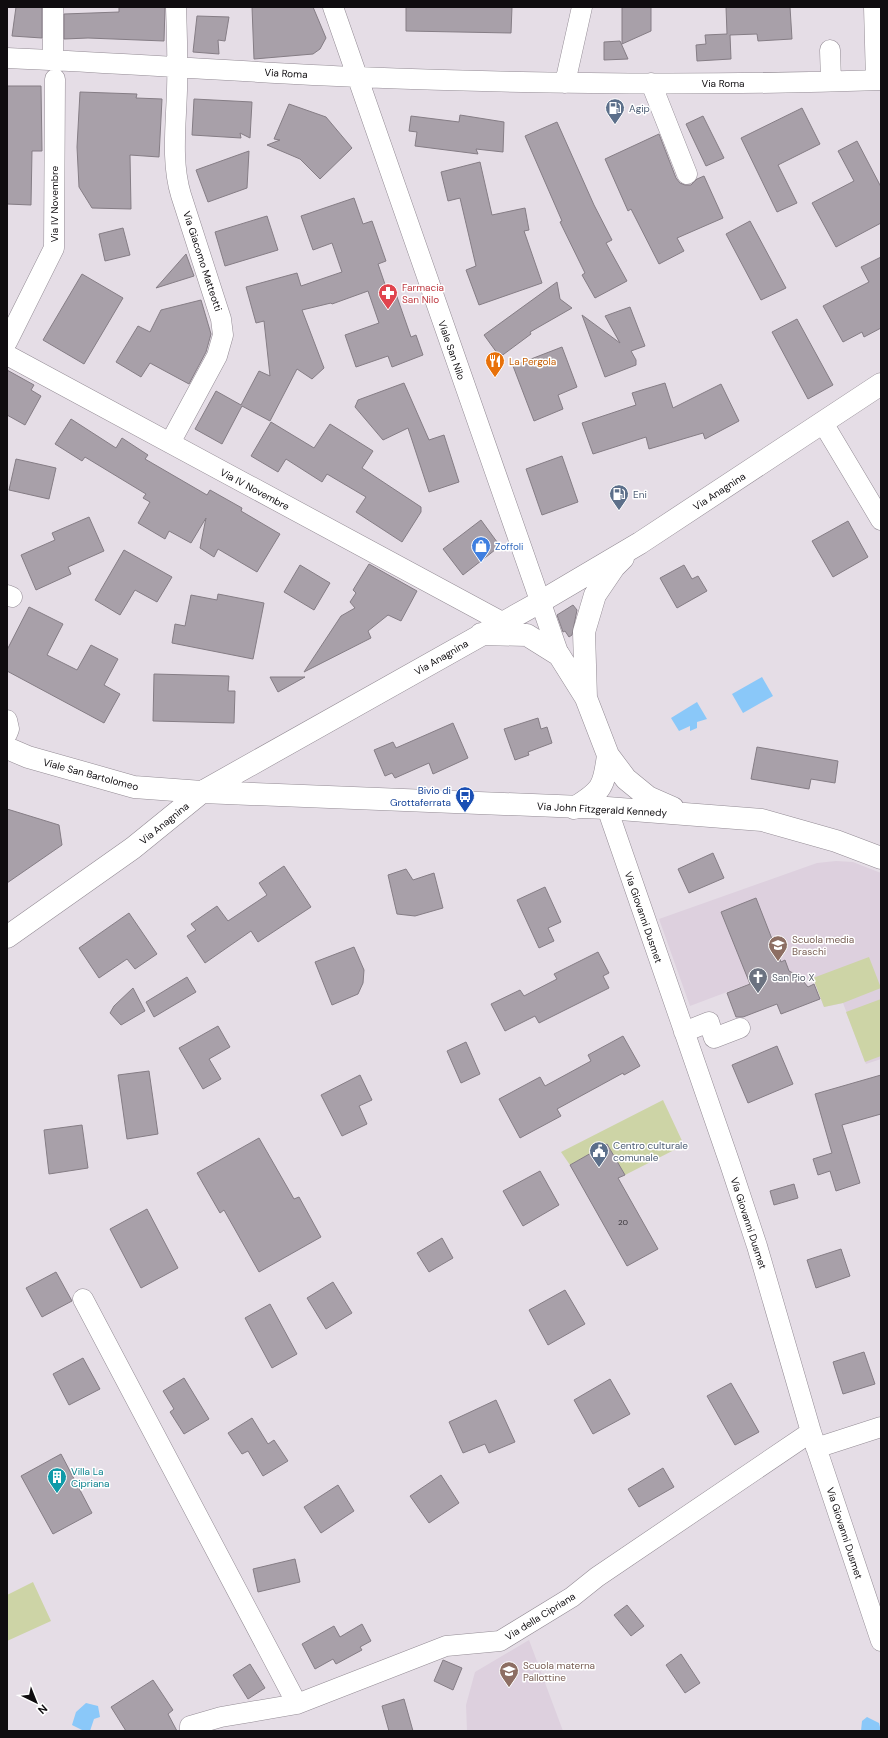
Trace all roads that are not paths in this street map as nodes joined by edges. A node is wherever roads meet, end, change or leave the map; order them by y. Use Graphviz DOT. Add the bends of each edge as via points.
graph roads {
  1 [pos="53,7"];
  2 [pos="176,7"];
  3 [pos="333,7"];
  4 [pos="582,7"];
  5 [pos="874,7"];
  6 [pos="830,50"];
  7 [pos="7,58"];
  8 [pos="178,67"];
  9 [pos="54,69"];
  10 [pos="358,77"];
  11 [pos="878,80"];
  12 [pos="831,81"];
  13 [pos="565,83"];
  14 [pos="651,83"];
  15 [pos="687,174"];
  16 [pos="7,342"];
  17 [pos="7,355"];
  18 [pos="881,384"];
  19 [pos="823,423"];
  20 [pos="170,443"];
  21 [pos="881,520"];
  22 [pos="640,543"];
  23 [pos="540,602"];
  24 [pos="502,622"];
  25 [pos="480,634"];
  26 [pos="559,655"];
  27 [pos="586,698"];
  28 [pos="7,720"];
  29 [pos="7,734"];
  30 [pos="7,748"];
  31 [pos="608,755"];
  32 [pos="262,758"];
  33 [pos="202,792"];
  34 [pos="262,795"];
  35 [pos="574,808"];
  36 [pos="607,808"];
  37 [pos="689,814"];
  38 [pos="881,858"];
  39 [pos="7,937"];
  40 [pos="740,1028"];
  41 [pos="684,1032"];
  42 [pos="83,1299"];
  43 [pos="881,1426"];
  44 [pos="814,1440"];
  45 [pos="881,1641"];
  46 [pos="297,1704"];
  47 [pos="190,1731"];
  1 -- 9 [label="street, Via IV Novembre"];
  2 -- 8 [label="street, Via Giacomo Matteotti"];
  3 -- 10 [label="street, Viale San Nilo"];
  4 -- 13 [label="street"];
  5 -- 11 [label="street"];
  6 -- 12 [label="street"];
  7 -- 9 [label="street, Via Roma"];
  8 -- 9 [label="street, Via Roma"];
  8 -- 10 [label="street, Via Roma"];
  8 -- 20 [label="street, Via Giacomo Matteotti" via="175,153 178,183 219,311 223,335 217,356"];
  9 -- 16 [label="street, Via IV Novembre" via="54,248"];
  10 -- 13 [label="street, Via Roma"];
  10 -- 23 [label="street, Viale San Nilo"];
  11 -- 12 [label="street, Via Roma"];
  12 -- 14 [label="street, Via Roma"];
  13 -- 14 [label="street, Via Roma"];
  14 -- 15 [label="street"];
  17 -- 20 [label="street, Via IV Novembre"];
  18 -- 19 [label="main road, Via Anagnina"];
  19 -- 21 [label="street"];
  19 -- 22 [label="main road, Via Anagnina"];
  20 -- 24 [label="street, Via IV Novembre"];
  22 -- 23 [label="main road, Via Anagnina"];
  22 -- 27 [label="main road" via="614,567 595,595 584,632"];
  23 -- 24 [label="main road, Via Anagnina"];
  23 -- 26 [label="street, Viale San Nilo"];
  24 -- 25 [label="main road, Via Anagnina"];
  25 -- 26 [label="main road" via="527,635"];
  25 -- 32 [label="main road, Via Anagnina"];
  26 -- 27 [label="main road"];
  27 -- 31 [label="main road"];
  28 -- 29 [label="street"];
  30 -- 33 [label="main road, Viale San Bartolomeo" via="28,757 134,787"];
  31 -- 35 [label="main road" via="605,779 594,796"];
  31 -- 37 [label="main road" via="626,779 648,797"];
  32 -- 33 [label="main road, Via Anagnina"];
  32 -- 34 [label="main road" via="253,772 252,779"];
  33 -- 34 [label="main road, Viale San Bartolomeo"];
  33 -- 39 [label="main road, Via Anagnina" via="133,848"];
  34 -- 35 [label="main road, Via John Fitzgerald Kennedy"];
  35 -- 36 [label="main road, Via John Fitzgerald Kennedy"];
  36 -- 37 [label="main road, Via John Fitzgerald Kennedy"];
  36 -- 41 [label="street, Via Giovanni Dusmet"];
  37 -- 38 [label="main road, Via John Fitzgerald Kennedy" via="762,820 836,841"];
  40 -- 41 [label="street" via="714,1038 708,1022"];
  41 -- 44 [label="street, Via Giovanni Dusmet" via="757,1246"];
  42 -- 46 [label="street"];
  43 -- 44 [label="street, Via della Cipriana"];
  44 -- 45 [label="street, Via Giovanni Dusmet"];
  44 -- 46 [label="street, Via della Cipriana" via="500,1641 446,1646"];
  46 -- 47 [label="street, Via della Cipriana" via="221,1717 190,1726"];
}
